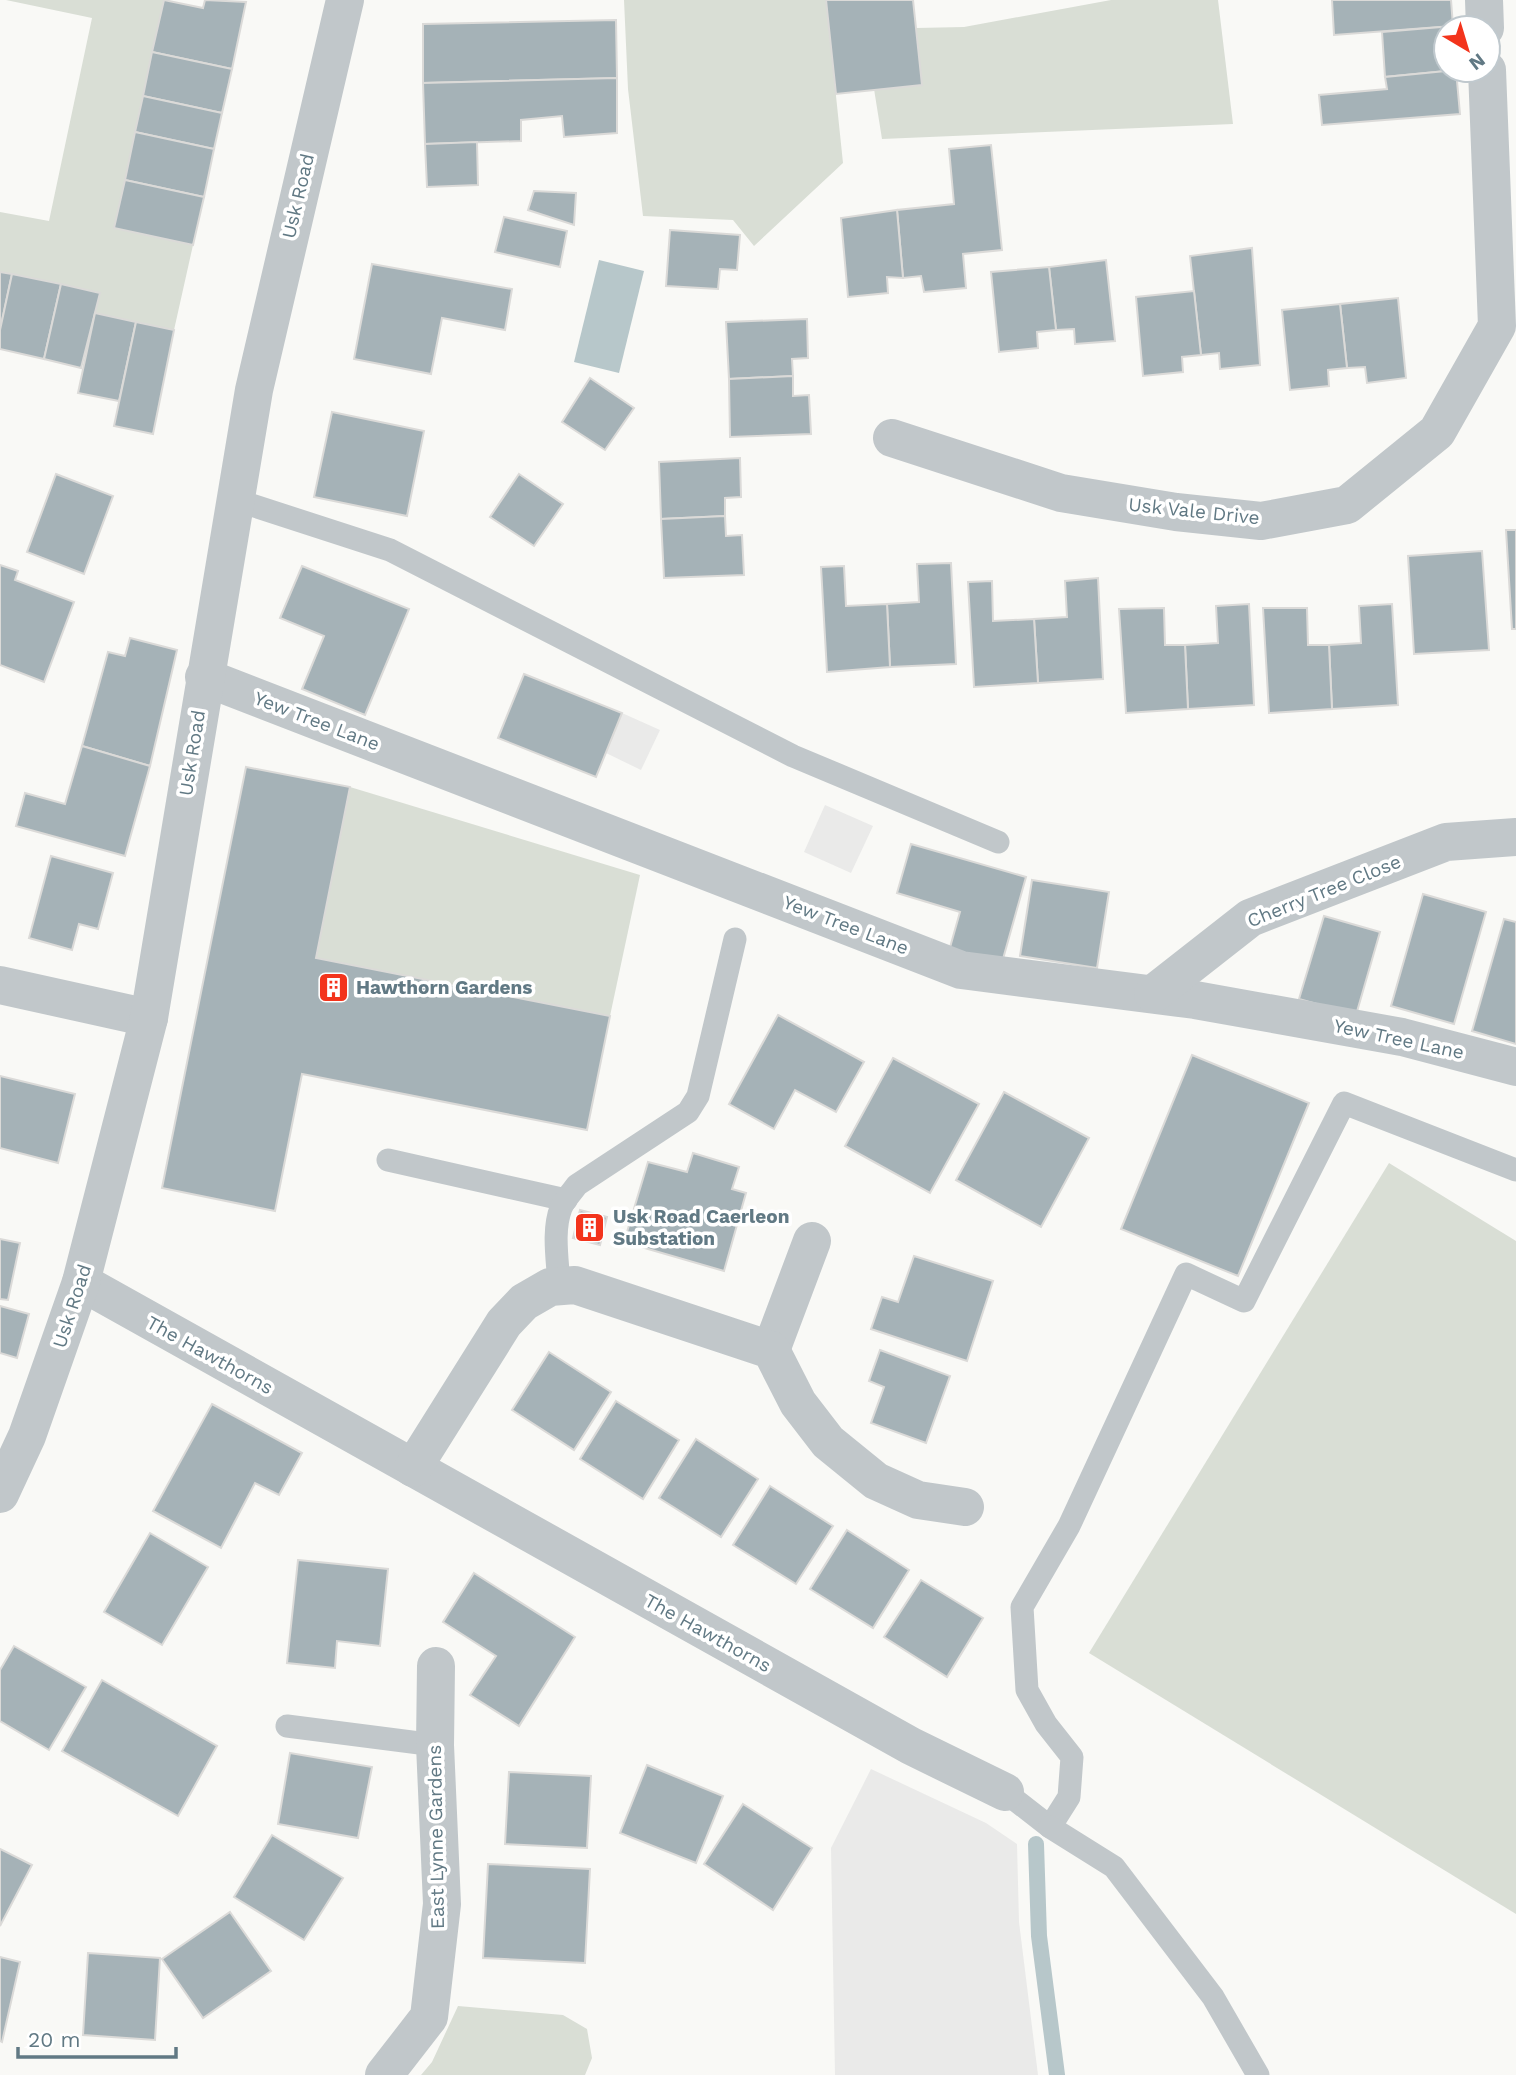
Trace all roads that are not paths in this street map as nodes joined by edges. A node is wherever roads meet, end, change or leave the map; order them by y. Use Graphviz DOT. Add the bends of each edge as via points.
graph roads {
  1 [pos="345,0"];
  2 [pos="1488,84"];
  3 [pos="1507,330"];
  4 [pos="892,438"];
  5 [pos="236,500"];
  6 [pos="204,677"];
  7 [pos="1516,837"];
  8 [pos="998,842"];
  9 [pos="735,939"];
  10 [pos="0,985"];
  11 [pos="1153,994"];
  12 [pos="149,1018"];
  13 [pos="1516,1067"];
  14 [pos="388,1160"];
  15 [pos="1516,1170"];
  16 [pos="566,1200"];
  17 [pos="812,1241"];
  18 [pos="81,1283"];
  19 [pos="559,1286"];
  20 [pos="771,1350"];
  21 [pos="413,1468"];
  22 [pos="0,1494"];
  23 [pos="965,1507"];
  24 [pos="436,1666"];
  25 [pos="287,1726"];
  26 [pos="435,1745"];
  27 [pos="1005,1792"];
  28 [pos="1050,1827"];
  29 [pos="384,2075"];
  30 [pos="1258,2075"];
  1 -- 5 [label="street, Usk Road" via="254,390"];
  2 -- 3 [label="street, Usk Vale Drive"];
  3 -- 4 [label="street, Usk Vale Drive" via="1437,432 1347,505 1261,521 1061,493"];
  5 -- 6 [label="street, Usk Road"];
  5 -- 8 [label="lane" via="390,550 793,756"];
  6 -- 11 [label="street, Yew Tree Lane" via="961,970"];
  6 -- 12 [label="street, Usk Road"];
  7 -- 11 [label="street, Cherry Tree Close" via="1446,842 1250,918"];
  9 -- 16 [label="lane" via="698,1096 688,1112 577,1185"];
  10 -- 12 [label="street"];
  11 -- 13 [label="street, Yew Tree Lane" via="1402,1037"];
  12 -- 18 [label="street, Usk Road"];
  14 -- 16 [label="lane"];
  15 -- 28 [label="lane" via="1344,1103 1244,1301 1186,1274 1069,1526 1022,1607 1027,1690 1072,1757 1069,1797"];
  16 -- 19 [label="lane" via="556,1232"];
  17 -- 20 [label="street"];
  18 -- 21 [label="street, The Hawthorns"];
  18 -- 22 [label="street, Usk Road" via="27,1436"];
  19 -- 20 [label="street" via="575,1285 605,1294"];
  19 -- 21 [label="street" via="524,1302 504,1323"];
  20 -- 23 [label="street" via="798,1403 828,1442 876,1481 918,1500"];
  21 -- 27 [label="street, The Hawthorns" via="911,1746"];
  24 -- 26 [label="street, East Lynne Gardens"];
  25 -- 26 [label="lane"];
  26 -- 29 [label="street, East Lynne Gardens" via="442,1904 429,2017"];
  27 -- 28 [label="lane"];
  28 -- 30 [label="lane" via="1114,1867 1213,1997"];
}
